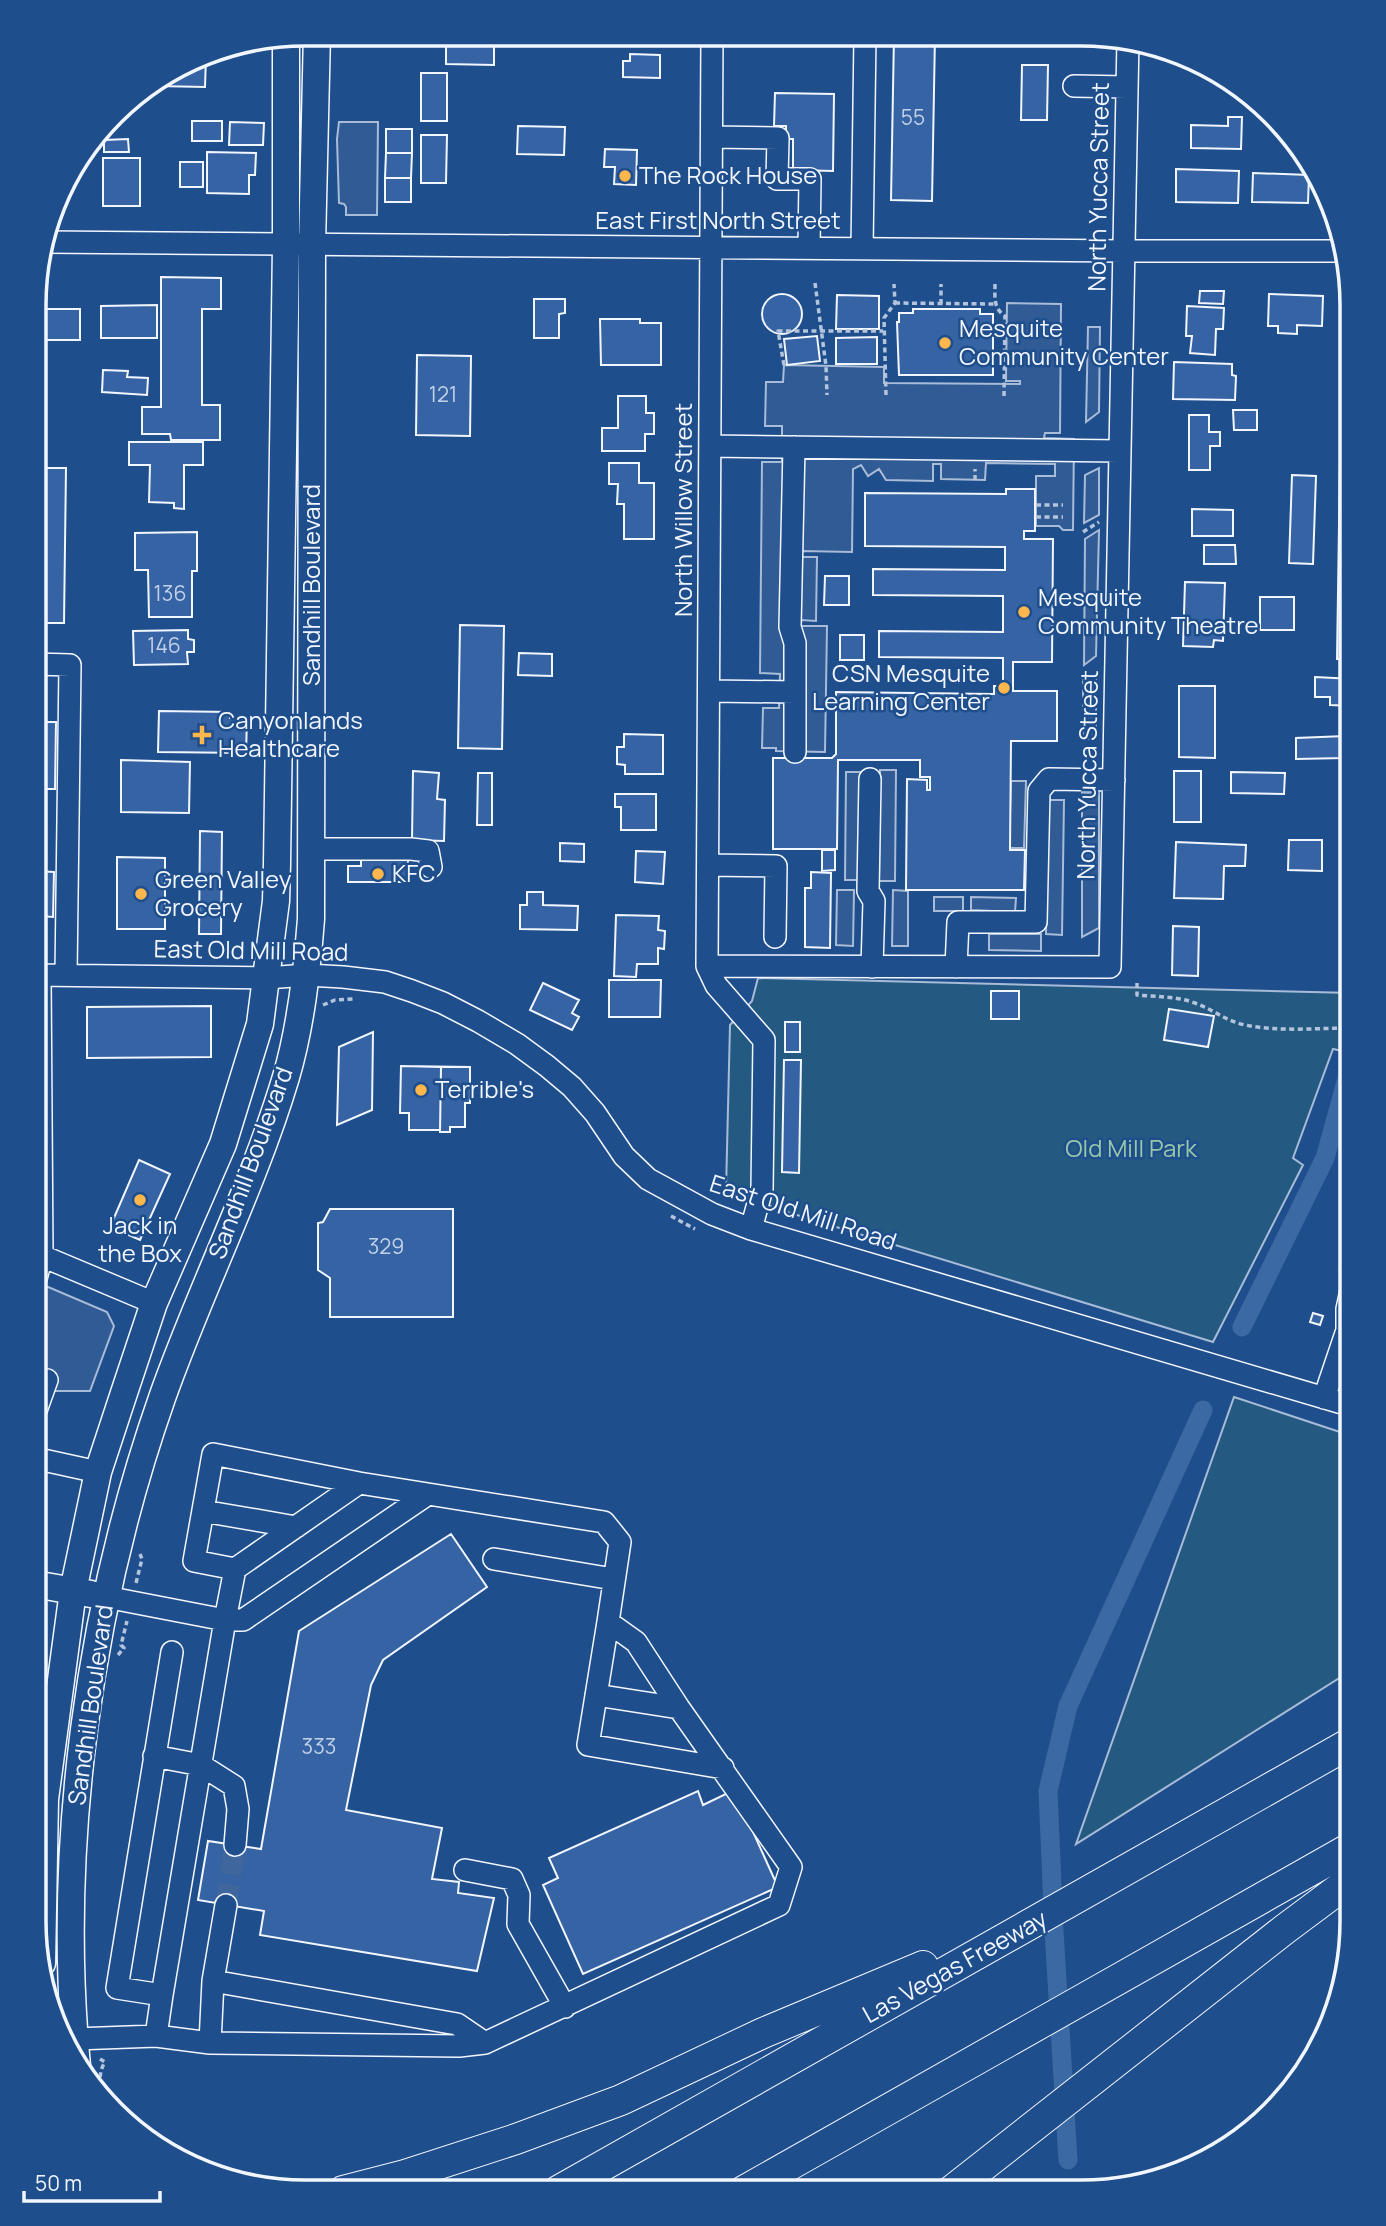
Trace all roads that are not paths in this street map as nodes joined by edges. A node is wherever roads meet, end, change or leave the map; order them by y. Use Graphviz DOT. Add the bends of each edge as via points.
graph roads {
  1 [pos="287,46"];
  2 [pos="316,46"];
  3 [pos="712,46"];
  4 [pos="865,46"];
  5 [pos="1128,50"];
  6 [pos="1074,86"];
  7 [pos="1127,87"];
  8 [pos="712,137"];
  9 [pos="53,242"];
  10 [pos="299,245"];
  11 [pos="711,247"];
  12 [pos="809,248"];
  13 [pos="862,249"];
  14 [pos="1124,251"];
  15 [pos="1335,251"];
  16 [pos="710,446"];
  17 [pos="794,447"];
  18 [pos="1120,451"];
  19 [pos="282,521"];
  20 [pos="46,664"];
  21 [pos="312,667"];
  22 [pos="709,691"];
  23 [pos="795,692"];
  24 [pos="794,752"];
  25 [pos="870,779"];
  26 [pos="1114,780"];
  27 [pos="311,849"];
  28 [pos="708,865"];
  29 [pos="431,867"];
  30 [pos="775,936"];
  31 [pos="872,967"];
  32 [pos="956,967"];
  33 [pos="46,975"];
  34 [pos="66,975"];
  35 [pos="307,975"];
  36 [pos="712,976"];
  37 [pos="266,978"];
  38 [pos="751,1229"];
  39 [pos="46,1259"];
  40 [pos="155,1303"];
  41 [pos="1340,1356"];
  42 [pos="1324,1398"];
  43 [pos="1340,1403"];
  44 [pos="46,1461"];
  45 [pos="98,1472"];
  46 [pos="359,1483"];
  47 [pos="428,1494"];
  48 [pos="203,1511"];
  49 [pos="296,1527"];
  50 [pos="494,1559"];
  51 [pos="235,1569"];
  52 [pos="613,1579"];
  53 [pos="46,1586"];
  54 [pos="73,1591"];
  55 [pos="106,1597"];
  56 [pos="225,1620"];
  57 [pos="608,1622"];
  58 [pos="172,1652"];
  59 [pos="596,1695"];
  60 [pos="680,1708"];
  61 [pos="1340,1749"];
  62 [pos="154,1756"];
  63 [pos="201,1765"];
  64 [pos="723,1768"];
  65 [pos="46,1785"];
  66 [pos="235,1845"];
  67 [pos="1340,1854"];
  68 [pos="465,1870"];
  69 [pos="1340,1888"];
  70 [pos="226,1905"];
  71 [pos="1024,1926"];
  72 [pos="72,1940"];
  73 [pos="47,1945"];
  74 [pos="214,1981"];
  75 [pos="162,1995"];
  76 [pos="565,2007"];
  77 [pos="156,2036"];
  78 [pos="75,2039"];
  79 [pos="75,2042"];
  80 [pos="210,2043"];
  81 [pos="485,2043"];
  82 [pos="386,2180"];
  83 [pos="577,2180"];
  84 [pos="763,2180"];
  85 [pos="965,2180"];
  1 -- 10 [label="main road, Sandhill Boulevard"];
  2 -- 10 [label="main road, Sandhill Boulevard"];
  3 -- 8 [label="street, North Willow Street"];
  4 -- 13 [label="street"];
  5 -- 7 [label="street, North Yucca Street"];
  6 -- 7 [label="street"];
  7 -- 14 [label="street, North Yucca Street"];
  8 -- 11 [label="street, North Willow Street"];
  8 -- 12 [label="street" via="778,138 777,179 810,179"];
  9 -- 10 [label="street, East First North Street"];
  10 -- 11 [label="street, East First North Street"];
  10 -- 19 [label="main road, Sandhill Boulevard"];
  10 -- 21 [label="main road, Sandhill Boulevard"];
  11 -- 12 [label="street, East First North Street"];
  11 -- 16 [label="street, North Willow Street"];
  12 -- 13 [label="street, East First North Street"];
  13 -- 14 [label="street, East First North Street"];
  14 -- 15 [label="street, East First North Street"];
  14 -- 18 [label="street, North Yucca Street"];
  16 -- 17 [label="street"];
  16 -- 22 [label="street, North Willow Street"];
  17 -- 18 [label="street"];
  17 -- 23 [label="street" via="790,628 795,643"];
  18 -- 26 [label="street, North Yucca Street"];
  19 -- 21 [label="main road" via="303,536 302,643"];
  19 -- 37 [label="main road, Sandhill Boulevard" via="276,901"];
  20 -- 34 [label="street" via="70,665"];
  21 -- 27 [label="main road, Sandhill Boulevard"];
  22 -- 23 [label="street"];
  22 -- 28 [label="street, North Willow Street"];
  23 -- 24 [label="street"];
  25 -- 31 [label="street"];
  26 -- 32 [label="street" via="1049,779 1039,790 1036,922 958,922"];
  26 -- 32 [label="street, North Yucca Street" via="1110,967"];
  27 -- 29 [label="street" via="428,851"];
  27 -- 35 [label="main road, Sandhill Boulevard"];
  28 -- 30 [label="street" via="776,866"];
  28 -- 36 [label="street, North Willow Street"];
  31 -- 32 [label="street"];
  31 -- 36 [label="street"];
  33 -- 34 [label="street, East Old Mill Road"];
  34 -- 37 [label="street, East Old Mill Road"];
  35 -- 37 [label="street, East Old Mill Road"];
  35 -- 38 [label="street, East Old Mill Road" via="385,982 478,1021 517,1044 572,1087 624,1156 648,1179 712,1214"];
  35 -- 55 [label="main road, Sandhill Boulevard" via="287,1074 161,1400"];
  36 -- 38 [label="street" via="764,1040 762,1189"];
  37 -- 40 [label="main road, Sandhill Boulevard" via="260,1024 223,1144"];
  38 -- 42 [label="street, East Old Mill Road"];
  39 -- 40 [label="street"];
  40 -- 45 [label="main road, Sandhill Boulevard"];
  41 -- 42 [label="street"];
  42 -- 43 [label="street, East Old Mill Road"];
  44 -- 45 [label="street"];
  45 -- 54 [label="main road, Sandhill Boulevard"];
  46 -- 47 [label="street"];
  46 -- 48 [label="street" via="213,1454"];
  46 -- 49 [label="street"];
  47 -- 52 [label="street" via="604,1522 620,1542"];
  47 -- 56 [label="street" via="243,1620"];
  48 -- 49 [label="street"];
  48 -- 51 [label="street" via="194,1561"];
  49 -- 51 [label="street"];
  50 -- 52 [label="street"];
  51 -- 56 [label="street"];
  52 -- 57 [label="street"];
  53 -- 54 [label="main road"];
  54 -- 55 [label="main road"];
  54 -- 65 [label="main road, Sandhill Boulevard"];
  55 -- 56 [label="street"];
  55 -- 72 [label="main road, Sandhill Boulevard" via="78,1776"];
  56 -- 63 [label="street"];
  57 -- 59 [label="street"];
  57 -- 60 [label="street" via="636,1642"];
  58 -- 62 [label="street"];
  59 -- 60 [label="street"];
  59 -- 64 [label="street" via="588,1745"];
  60 -- 64 [label="street"];
  61 -- 71 [label="highway, Las Vegas Freeway"];
  62 -- 63 [label="street"];
  62 -- 75 [label="street" via="117,1988"];
  63 -- 66 [label="street" via="234,1786 238,1810"];
  63 -- 75 [label="street"];
  64 -- 76 [label="street" via="791,1867 779,1905"];
  67 -- 84 [label="highway"];
  68 -- 76 [label="street" via="512,1879 519,1895 518,1924"];
  69 -- 85 [label="highway"];
  70 -- 74 [label="street"];
  71 -- 82 [label="highway" via="763,2034 621,2100"];
  71 -- 83 [label="highway, Las Vegas Freeway"];
  72 -- 73 [label="street"];
  72 -- 78 [label="main road, Sandhill Boulevard"];
  74 -- 80 [label="street"];
  74 -- 81 [label="street" via="457,2024"];
  75 -- 77 [label="street"];
  76 -- 81 [label="street"];
  77 -- 78 [label="street"];
  77 -- 80 [label="street"];
  78 -- 79 [label="main road, Sandhill Boulevard"];
  80 -- 81 [label="street"];
}
